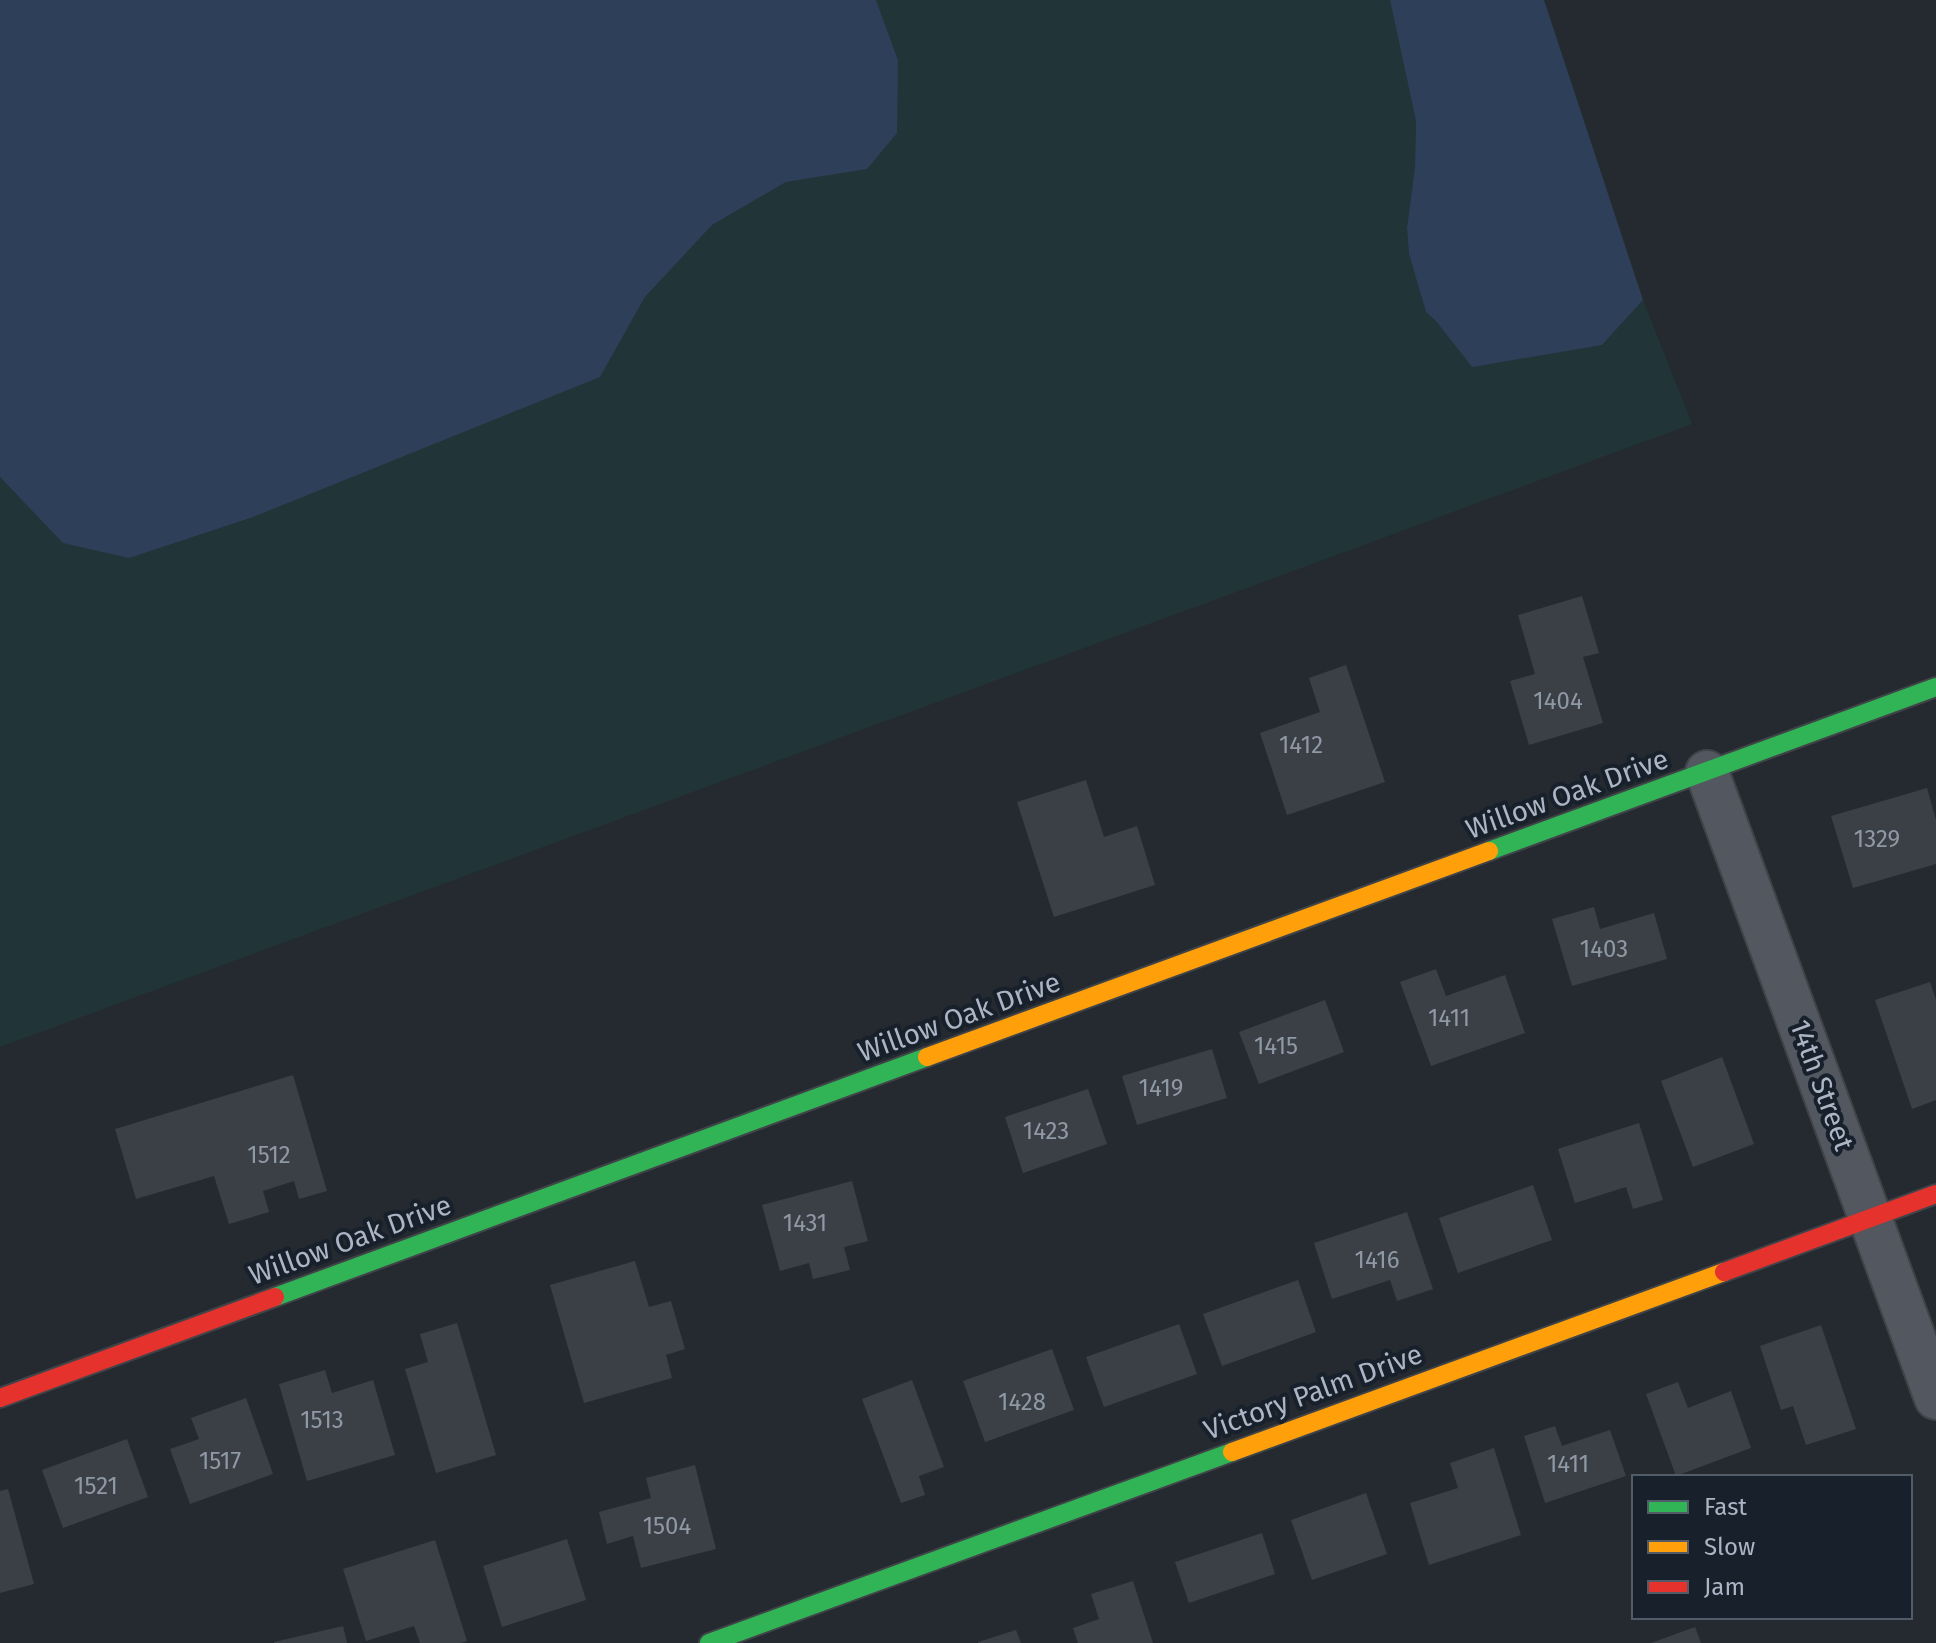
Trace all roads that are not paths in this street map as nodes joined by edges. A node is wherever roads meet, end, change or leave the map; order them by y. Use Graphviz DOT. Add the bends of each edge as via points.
graph roads {
  1 [pos="1936,687"];
  2 [pos="1707,772"];
  3 [pos="1936,1194"];
  4 [pos="1870,1218"];
  5 [pos="0,1398"];
  6 [pos="1936,1398"];
  7 [pos="709,1643"];
  1 -- 2 [label="street, Willow Oak Drive"];
  2 -- 4 [label="street, 14th Street"];
  2 -- 5 [label="street, Willow Oak Drive"];
  3 -- 4 [label="street, Victory Palm Drive"];
  4 -- 6 [label="street, 14th Street"];
  4 -- 7 [label="street, Victory Palm Drive"];
}
